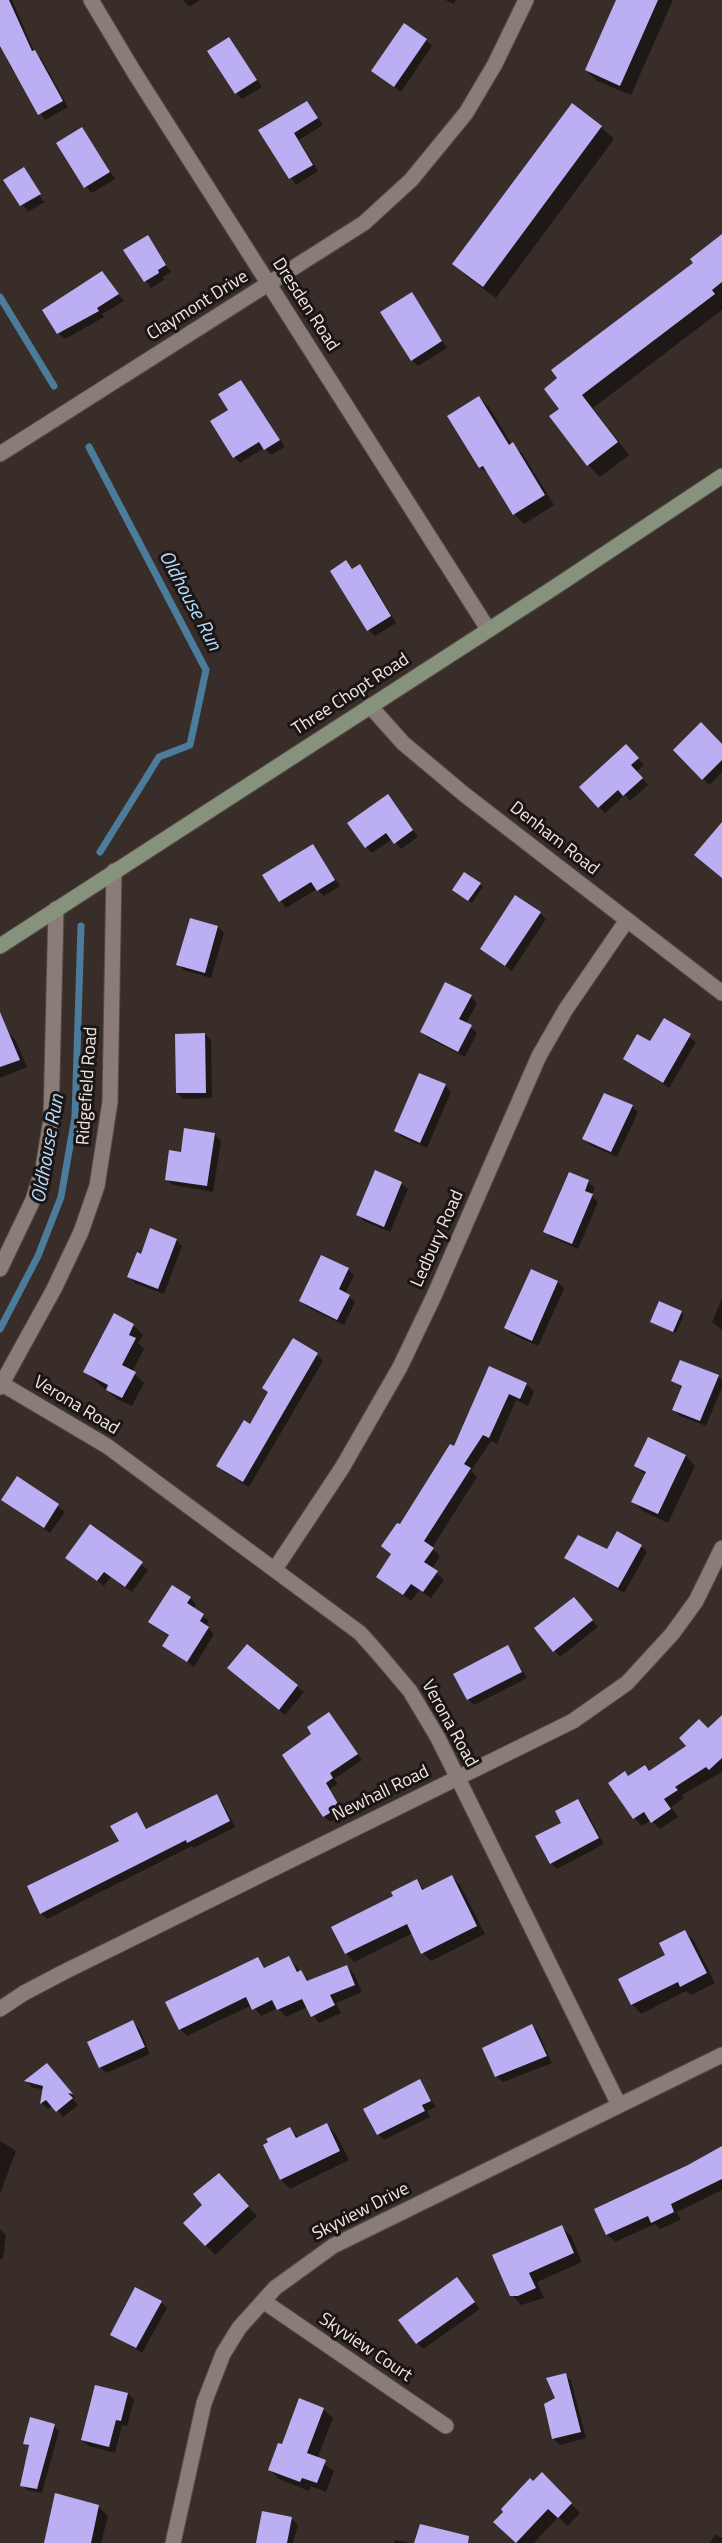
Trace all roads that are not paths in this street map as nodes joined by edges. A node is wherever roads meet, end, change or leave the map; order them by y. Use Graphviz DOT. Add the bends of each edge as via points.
graph roads {
  1 [pos="91,0"];
  2 [pos="526,0"];
  3 [pos="269,284"];
  4 [pos="0,454"];
  5 [pos="722,476"];
  6 [pos="488,629"];
  7 [pos="370,706"];
  8 [pos="114,871"];
  9 [pos="56,909"];
  10 [pos="627,920"];
  11 [pos="0,946"];
  12 [pos="722,993"];
  13 [pos="0,1269"];
  14 [pos="1,1385"];
  15 [pos="722,1548"];
  16 [pos="275,1569"];
  17 [pos="458,1778"];
  18 [pos="0,2009"];
  19 [pos="722,2055"];
  20 [pos="619,2105"];
  21 [pos="262,2301"];
  22 [pos="446,2426"];
  23 [pos="172,2543"];
  1 -- 3 [label="street, Dresden Road"];
  2 -- 3 [label="street, Claymont Drive" via="478,94 433,157 364,223"];
  3 -- 4 [label="street, Claymont Drive"];
  3 -- 6 [label="street, Dresden Road"];
  5 -- 6 [label="main road, Three Chopt Road"];
  6 -- 7 [label="main road, Three Chopt Road"];
  7 -- 8 [label="main road, Three Chopt Road"];
  7 -- 10 [label="street, Denham Road" via="403,743 465,795"];
  8 -- 9 [label="main road, Three Chopt Road"];
  8 -- 14 [label="street, Ridgefield Road" via="110,1102 97,1186 76,1242"];
  9 -- 11 [label="main road, Three Chopt Road"];
  9 -- 13 [label="street, Ridgefield Road" via="51,1119 33,1200"];
  10 -- 12 [label="street, Denham Road"];
  10 -- 16 [label="street, Ledbury Road" via="539,1056 400,1367 342,1468"];
  14 -- 16 [label="street, Verona Road" via="106,1446"];
  15 -- 17 [label="street, Newhall Road" via="696,1601 627,1683 573,1721"];
  16 -- 17 [label="street, Verona Road" via="360,1633 378,1652 410,1691"];
  17 -- 18 [label="street, Newhall Road" via="64,1972"];
  17 -- 20 [label="street, Verona Road"];
  19 -- 20 [label="street, Skyview Drive"];
  20 -- 21 [label="street, Skyview Drive" via="333,2246 307,2262"];
  21 -- 22 [label="street, Skyview Court"];
  21 -- 23 [label="street, Skyview Drive" via="223,2354 204,2403"];
}
